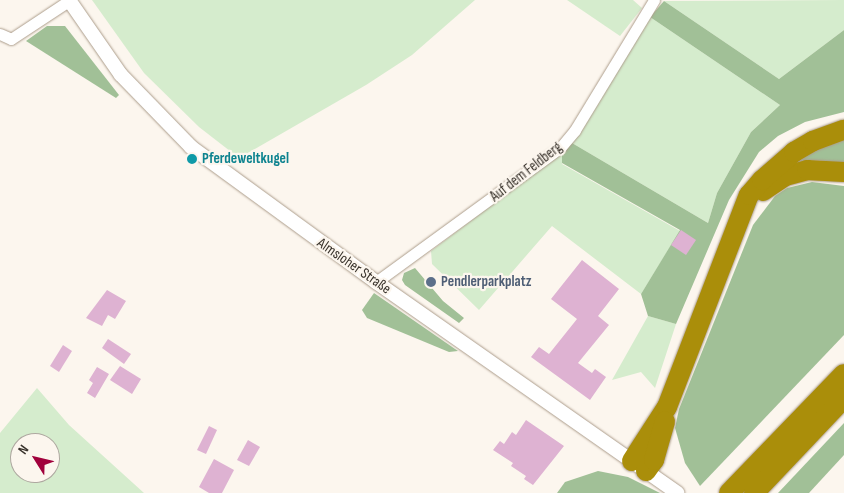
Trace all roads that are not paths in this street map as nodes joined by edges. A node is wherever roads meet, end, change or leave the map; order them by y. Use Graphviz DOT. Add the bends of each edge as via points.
graph roads {
  1 [pos="69,0"];
  2 [pos="654,0"];
  3 [pos="0,34"];
  4 [pos="844,130"];
  5 [pos="844,172"];
  6 [pos="738,218"];
  7 [pos="376,282"];
  8 [pos="844,359"];
  9 [pos="844,374"];
  10 [pos="836,395"];
  11 [pos="639,466"];
  12 [pos="677,493"];
  13 [pos="729,493"];
  14 [pos="754,493"];
  1 -- 3 [label="street" via="12,39"];
  1 -- 7 [label="street, Almsloher Straße" via="121,75 190,147"];
  2 -- 7 [label="street, Auf dem Feldberg" via="575,130 560,148"];
  4 -- 6 [label="highway" via="813,141 779,164 749,195"];
  5 -- 6 [label="highway" via="807,170 785,176 764,191"];
  6 -- 11 [label="highway" via="667,407"];
  7 -- 11 [label="street, Almsloher Straße"];
  8 -- 10 [label="highway" via="835,369"];
  9 -- 10 [label="highway"];
  10 -- 13 [label="highway"];
  10 -- 14 [label="highway"];
  11 -- 12 [label="street, Almsloher Straße"];
}
